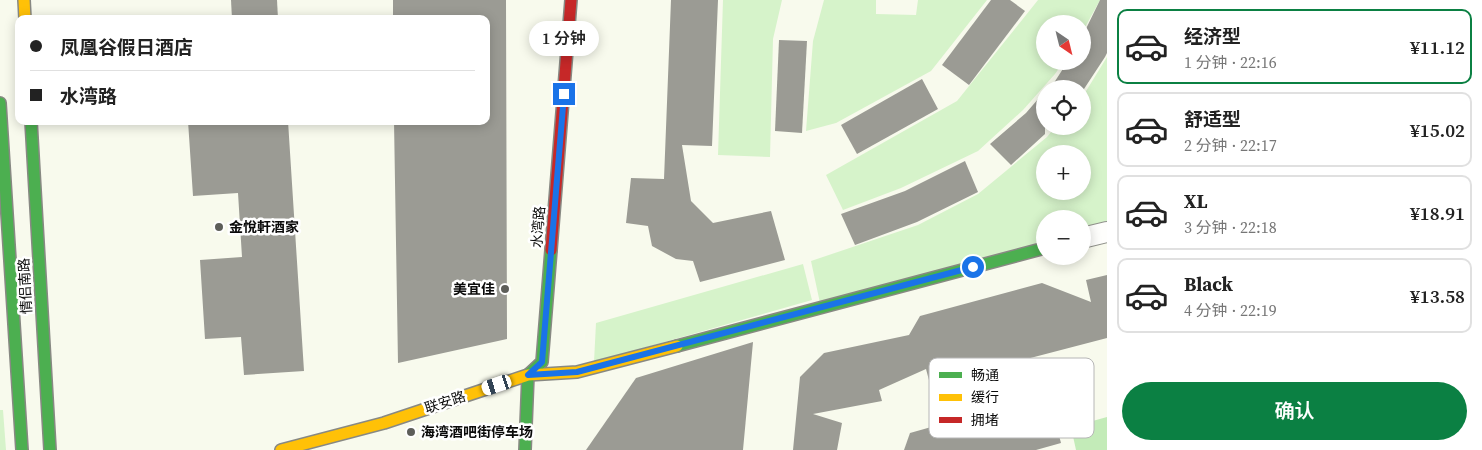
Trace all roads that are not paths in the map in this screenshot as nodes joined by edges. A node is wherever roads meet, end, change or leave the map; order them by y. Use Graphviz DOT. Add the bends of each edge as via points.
graph roads {
  1 [pos="24,0"];
  2 [pos="571,0"];
  3 [pos="25,15"];
  4 [pos="0,103"];
  5 [pos="31,125"];
  6 [pos="1107,232"];
  7 [pos="1091,236"];
  8 [pos="1036,250"];
  9 [pos="528,375"];
  10 [pos="22,450"];
  11 [pos="50,450"];
  12 [pos="281,450"];
  13 [pos="525,450"];
  1 -- 3 [label="main road"];
  2 -- 9 [label="main road, 水湾路" via="542,362"];
  4 -- 10 [label="main road, 情侣南路"];
  5 -- 11 [label="main road, 情侣南路"];
  6 -- 7 [label="street"];
  8 -- 9 [label="main road, 联安路" via="577,372"];
  9 -- 12 [label="main road, 联安路" via="384,422"];
  9 -- 13 [label="main road"];
}
